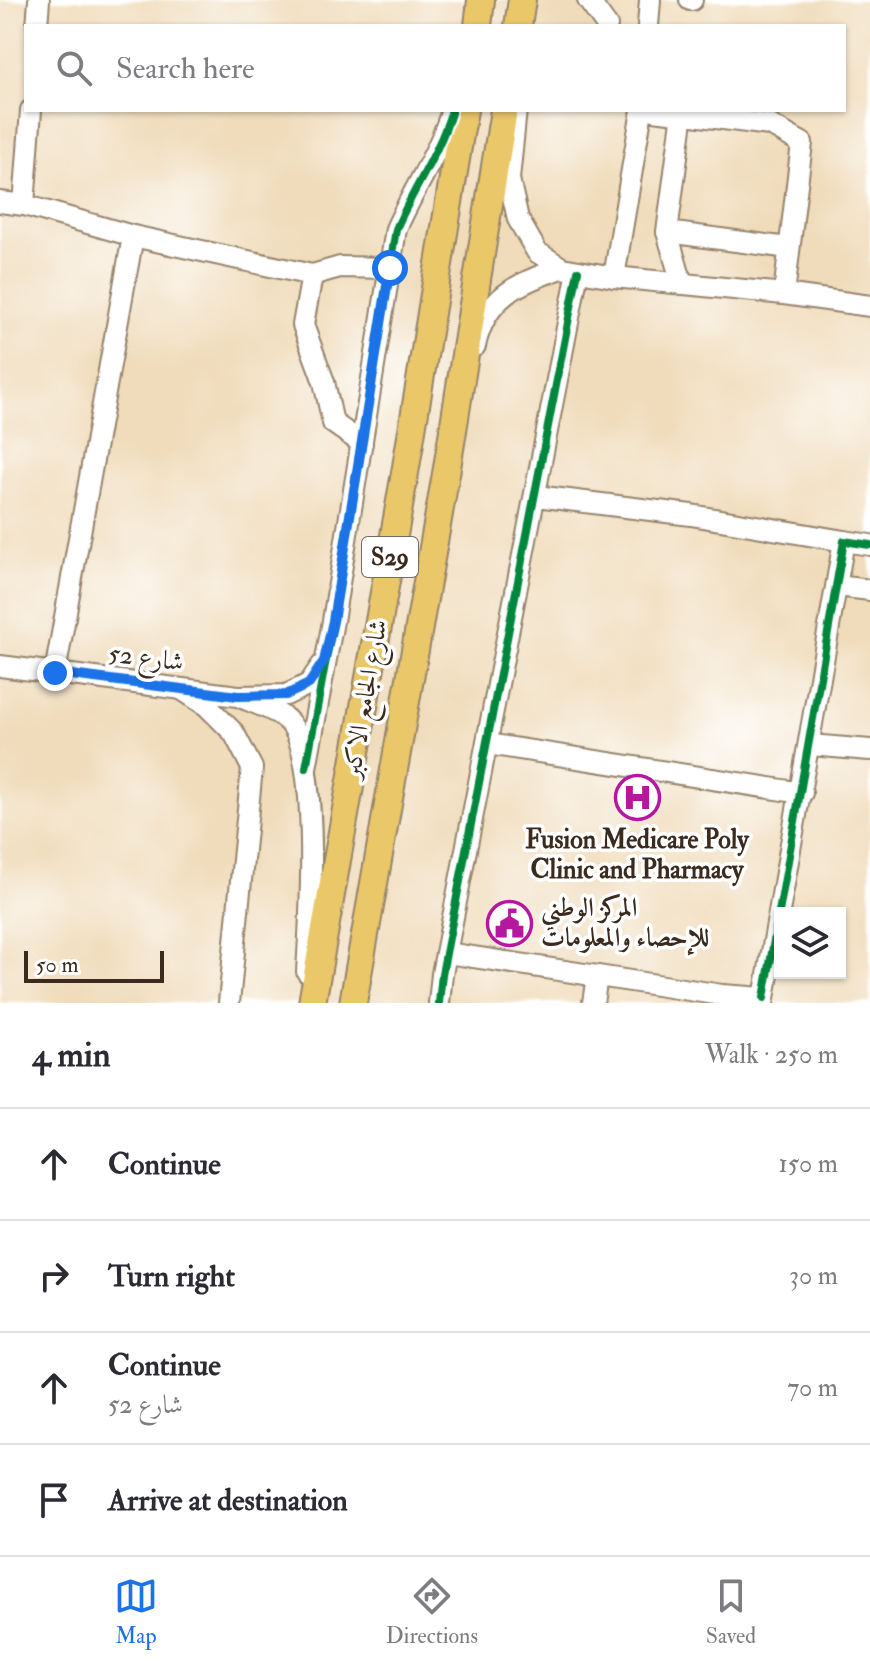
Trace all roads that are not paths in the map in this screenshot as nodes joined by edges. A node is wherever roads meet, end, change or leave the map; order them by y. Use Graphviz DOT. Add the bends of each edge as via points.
graph roads {
  1 [pos="39,0"];
  2 [pos="481,0"];
  3 [pos="588,0"];
  4 [pos="650,0"];
  5 [pos="37,24"];
  6 [pos="478,24"];
  7 [pos="606,24"];
  8 [pos="648,24"];
  9 [pos="31,112"];
  10 [pos="451,112"];
  11 [pos="464,112"];
  12 [pos="504,112"];
  13 [pos="516,112"];
  14 [pos="642,112"];
  15 [pos="683,112"];
  16 [pos="785,112"];
  17 [pos="717,114"];
  18 [pos="783,132"];
  19 [pos="0,202"];
  20 [pos="24,205"];
  21 [pos="667,232"];
  22 [pos="133,236"];
  23 [pos="789,248"];
  24 [pos="390,268"];
  25 [pos="570,270"];
  26 [pos="312,275"];
  27 [pos="614,277"];
  28 [pos="682,284"];
  29 [pos="784,294"];
  30 [pos="870,306"];
  31 [pos="452,435"];
  32 [pos="362,443"];
  33 [pos="536,496"];
  34 [pos="844,541"];
  35 [pos="870,545"];
  36 [pos="837,586"];
  37 [pos="870,590"];
  38 [pos="324,661"];
  39 [pos="0,666"];
  40 [pos="55,673"];
  41 [pos="181,689"];
  42 [pos="238,696"];
  43 [pos="487,744"];
  44 [pos="810,745"];
  45 [pos="870,750"];
  46 [pos="306,768"];
  47 [pos="802,793"];
  48 [pos="447,953"];
  49 [pos="597,976"];
  50 [pos="763,1000"];
  51 [pos="229,1003"];
  52 [pos="310,1003"];
  53 [pos="353,1003"];
  54 [pos="439,1003"];
  55 [pos="593,1003"];
  1 -- 5 [label="street"];
  2 -- 6 [label="main road"];
  3 -- 7 [label="street"];
  4 -- 8 [label="street"];
  9 -- 20 [label="street"];
  10 -- 24 [label="street" via="396,229"];
  11 -- 52 [label="main road, شارع الجامع الاكبر / S29"];
  12 -- 31 [label="main road, شارع الجامع الاكبر / S29"];
  13 -- 25 [label="street" via="509,179 518,219 537,252"];
  14 -- 27 [label="street"];
  15 -- 17 [label="street"];
  15 -- 21 [label="street"];
  16 -- 18 [label="street"];
  17 -- 18 [label="street"];
  18 -- 23 [label="street" via="802,143"];
  19 -- 20 [label="street"];
  20 -- 22 [label="street"];
  21 -- 23 [label="street"];
  21 -- 28 [label="street"];
  22 -- 26 [label="street"];
  22 -- 40 [label="street"];
  23 -- 29 [label="street"];
  24 -- 26 [label="street" via="340,267"];
  24 -- 32 [label="street"];
  25 -- 27 [label="street"];
  25 -- 31 [label="street" via="530,279 504,293 479,327"];
  25 -- 33 [label="street"];
  26 -- 32 [label="street" via="303,325 333,423"];
  27 -- 28 [label="street"];
  28 -- 29 [label="street"];
  29 -- 30 [label="street"];
  31 -- 53 [label="main road, شارع الجامع الاكبر / S29"];
  32 -- 38 [label="street"];
  33 -- 34 [label="street"];
  33 -- 43 [label="street"];
  34 -- 35 [label="street"];
  34 -- 36 [label="street"];
  36 -- 37 [label="street"];
  36 -- 44 [label="street"];
  38 -- 42 [label="street" via="309,684 286,695"];
  38 -- 46 [label="street"];
  39 -- 40 [label="street, شارع 52"];
  40 -- 41 [label="street, شارع 52"];
  41 -- 42 [label="street, شارع 52"];
  41 -- 51 [label="street" via="234,733 252,768"];
  42 -- 46 [label="street" via="289,721"];
  43 -- 47 [label="street"];
  43 -- 48 [label="street"];
  44 -- 45 [label="street"];
  44 -- 47 [label="street"];
  46 -- 52 [label="street" via="313,890"];
  47 -- 50 [label="street"];
  48 -- 49 [label="street"];
  48 -- 54 [label="street"];
  49 -- 50 [label="street"];
  49 -- 55 [label="street"];
}
